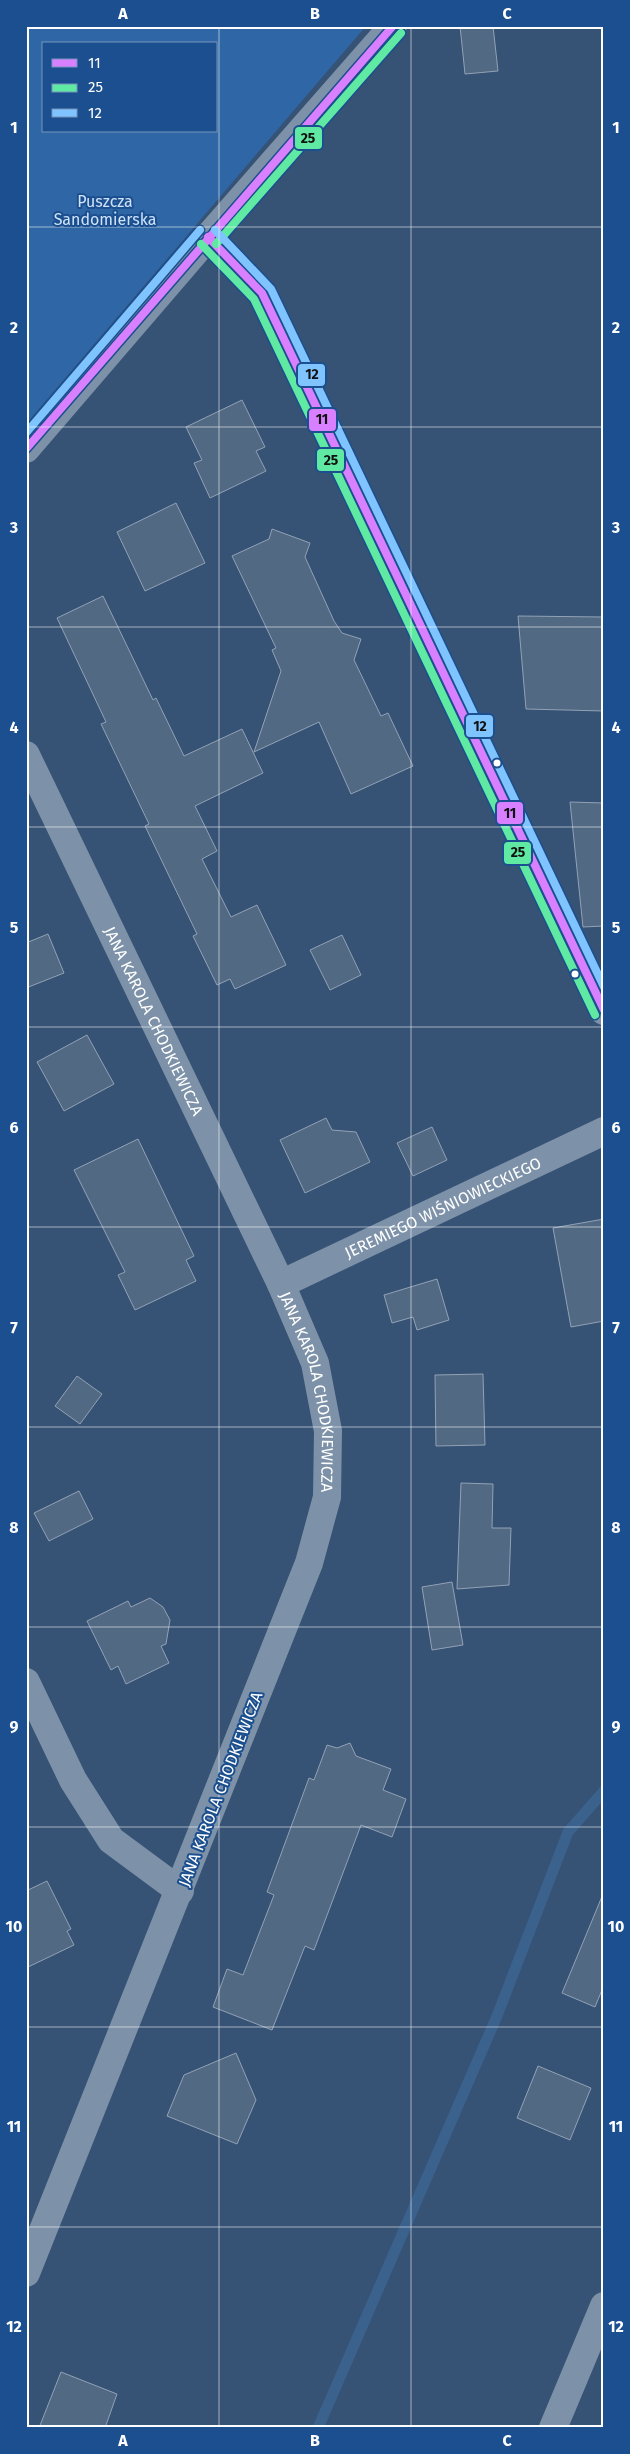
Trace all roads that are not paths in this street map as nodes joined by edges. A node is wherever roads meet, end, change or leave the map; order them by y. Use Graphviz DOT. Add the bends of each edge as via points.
graph roads {
  1 [pos="392,26"];
  2 [pos="208,237"];
  3 [pos="26,449"];
  4 [pos="26,755"];
  5 [pos="604,1011"];
  6 [pos="604,1131"];
  7 [pos="281,1284"];
  8 [pos="26,1682"];
  9 [pos="180,1891"];
  10 [pos="26,2273"];
  11 [pos="604,2306"];
  12 [pos="593,2358"];
  13 [pos="553,2428"];
  1 -- 2 [label="street"];
  2 -- 3 [label="street"];
  2 -- 5 [label="street" via="262,293"];
  4 -- 7 [label="street, JANA KAROLA CHODKIEWICZA"];
  6 -- 7 [label="street, JEREMIEGO WIŚNIOWIECKIEGO"];
  7 -- 9 [label="street, JANA KAROLA CHODKIEWICZA" via="315,1363 328,1431 327,1497 309,1563"];
  8 -- 9 [label="street" via="73,1780 111,1840"];
  9 -- 10 [label="street, JANA KAROLA CHODKIEWICZA"];
  11 -- 12 [label="street"];
  12 -- 13 [label="street"];
}
